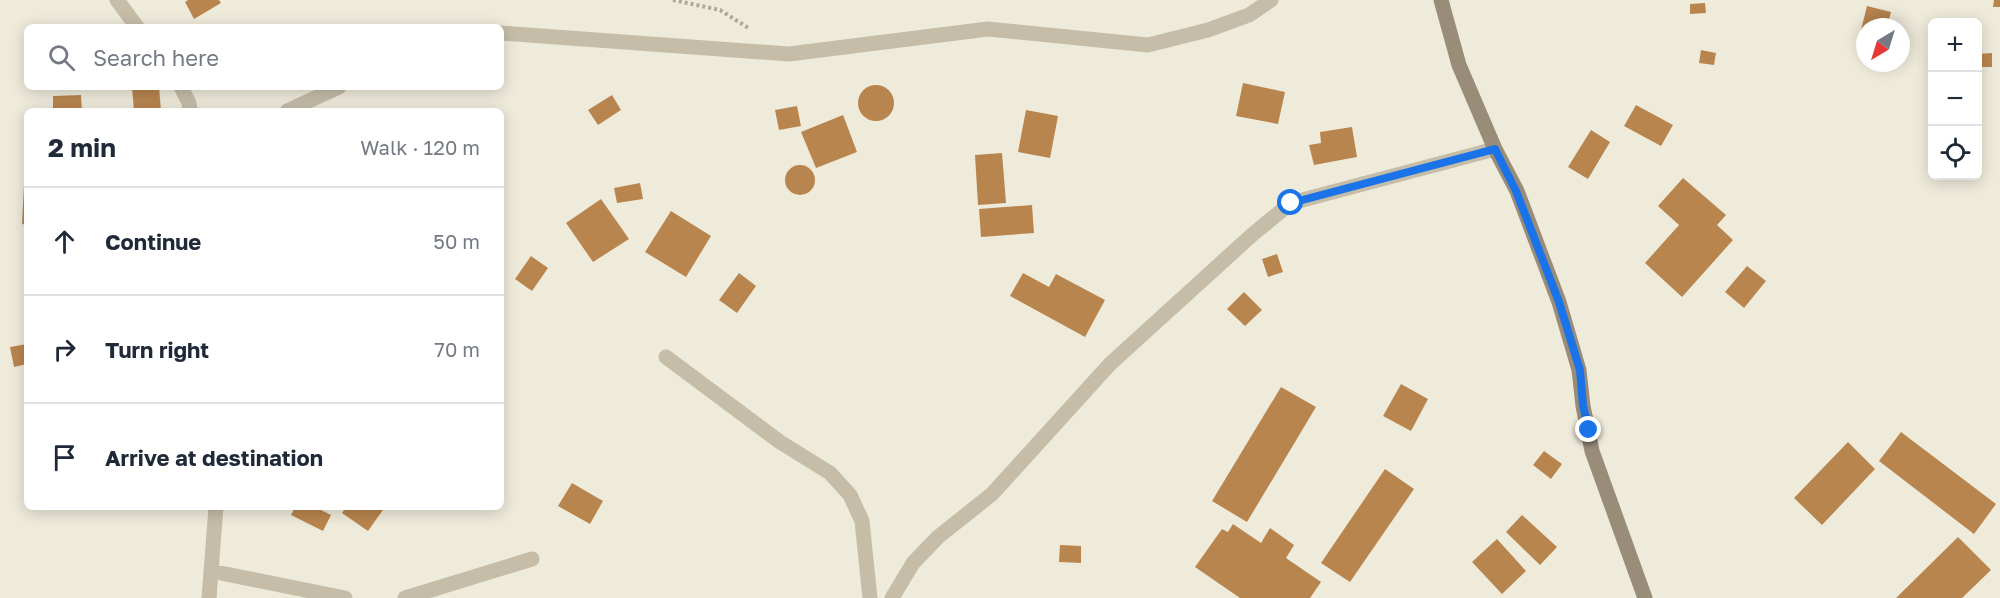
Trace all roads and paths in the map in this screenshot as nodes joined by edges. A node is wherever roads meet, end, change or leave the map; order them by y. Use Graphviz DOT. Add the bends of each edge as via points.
graph roads {
  1 [pos="117,0"];
  2 [pos="673,0"];
  3 [pos="1271,0"];
  4 [pos="1441,0"];
  5 [pos="135,24"];
  6 [pos="504,33"];
  7 [pos="789,54"];
  8 [pos="182,90"];
  9 [pos="332,90"];
  10 [pos="190,108"];
  11 [pos="294,108"];
  12 [pos="1495,149"];
  13 [pos="666,357"];
  14 [pos="216,510"];
  15 [pos="532,559"];
  16 [pos="211,571"];
  17 [pos="209,598"];
  18 [pos="345,598"];
  19 [pos="405,598"];
  20 [pos="870,598"];
  21 [pos="892,598"];
  22 [pos="1645,598"];
  1 -- 5 [label="street"];
  2 -- 7 [label="path" via="720,10"];
  3 -- 7 [label="street" via="1249,15 1148,45 988,29"];
  4 -- 12 [label="street" via="1459,65"];
  6 -- 7 [label="street"];
  8 -- 10 [label="street"];
  9 -- 11 [label="street"];
  12 -- 21 [label="street" via="1291,203 1110,364 992,494 938,537 913,563"];
  12 -- 22 [label="street" via="1516,191 1559,302 1580,370 1592,451"];
  13 -- 20 [label="street" via="780,442 830,473 850,495 862,521"];
  14 -- 16 [label="street"];
  15 -- 19 [label="street"];
  16 -- 17 [label="street"];
  16 -- 18 [label="street"];
}
